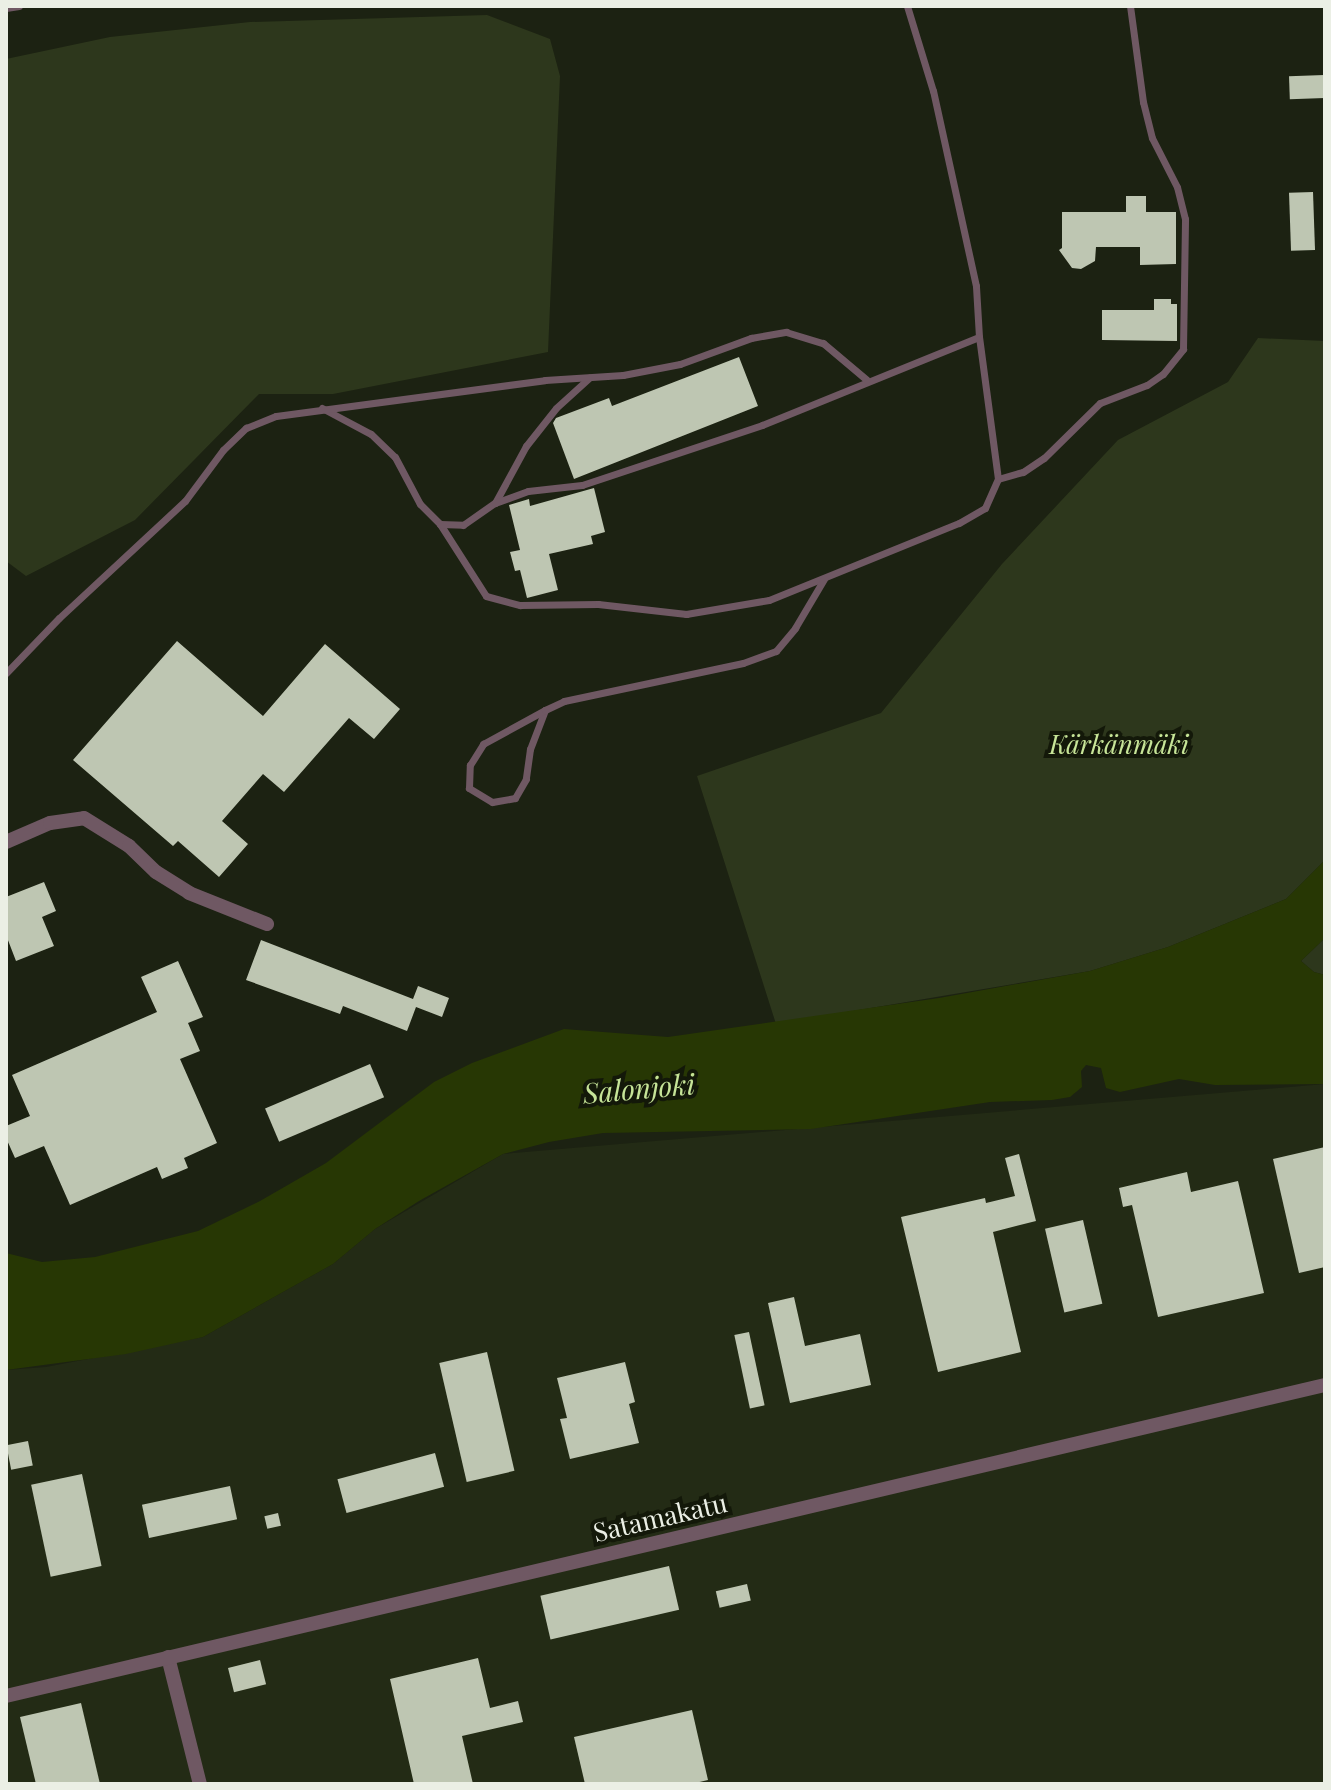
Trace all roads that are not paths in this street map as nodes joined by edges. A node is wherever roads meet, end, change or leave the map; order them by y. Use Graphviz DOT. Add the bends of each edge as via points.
graph roads {
  1 [pos="19,6"];
  2 [pos="907,6"];
  3 [pos="1130,6"];
  4 [pos="6,8"];
  5 [pos="979,337"];
  6 [pos="590,377"];
  7 [pos="867,380"];
  8 [pos="322,408"];
  9 [pos="998,479"];
  10 [pos="495,503"];
  11 [pos="440,524"];
  12 [pos="824,579"];
  13 [pos="6,673"];
  14 [pos="545,710"];
  15 [pos="6,842"];
  16 [pos="267,924"];
  17 [pos="1325,1385"];
  18 [pos="168,1657"];
  19 [pos="6,1696"];
  20 [pos="200,1784"];
  1 -- 4 [label="lane"];
  2 -- 5 [label="lane" via="953,177 976,286"];
  3 -- 9 [label="lane" via="1152,138 1177,187 1185,219 1183,349 1147,385 1100,403 1044,458 1023,472"];
  5 -- 7 [label="lane"];
  5 -- 9 [label="lane"];
  6 -- 7 [label="lane" via="680,364 751,338 786,332 823,343"];
  6 -- 8 [label="lane"];
  6 -- 10 [label="lane" via="526,446"];
  7 -- 10 [label="lane" via="762,425 622,473 582,485 528,491"];
  8 -- 11 [label="lane" via="371,434 395,457 420,504"];
  8 -- 13 [label="lane" via="246,428 185,501"];
  9 -- 12 [label="lane" via="985,508 959,523"];
  10 -- 11 [label="lane" via="463,525"];
  11 -- 12 [label="lane" via="486,596 520,605 598,604 686,614 769,600"];
  12 -- 14 [label="lane" via="776,651 743,663 564,701"];
  14 -- 14 [label="lane" via="483,744 470,765 469,788 492,802 515,798 526,779 530,749"];
  15 -- 16 [label="street" via="50,823 84,818 189,893"];
  17 -- 18 [label="street, Satamakatu"];
  18 -- 19 [label="street, Satamakatu"];
  18 -- 20 [label="street"];
}
